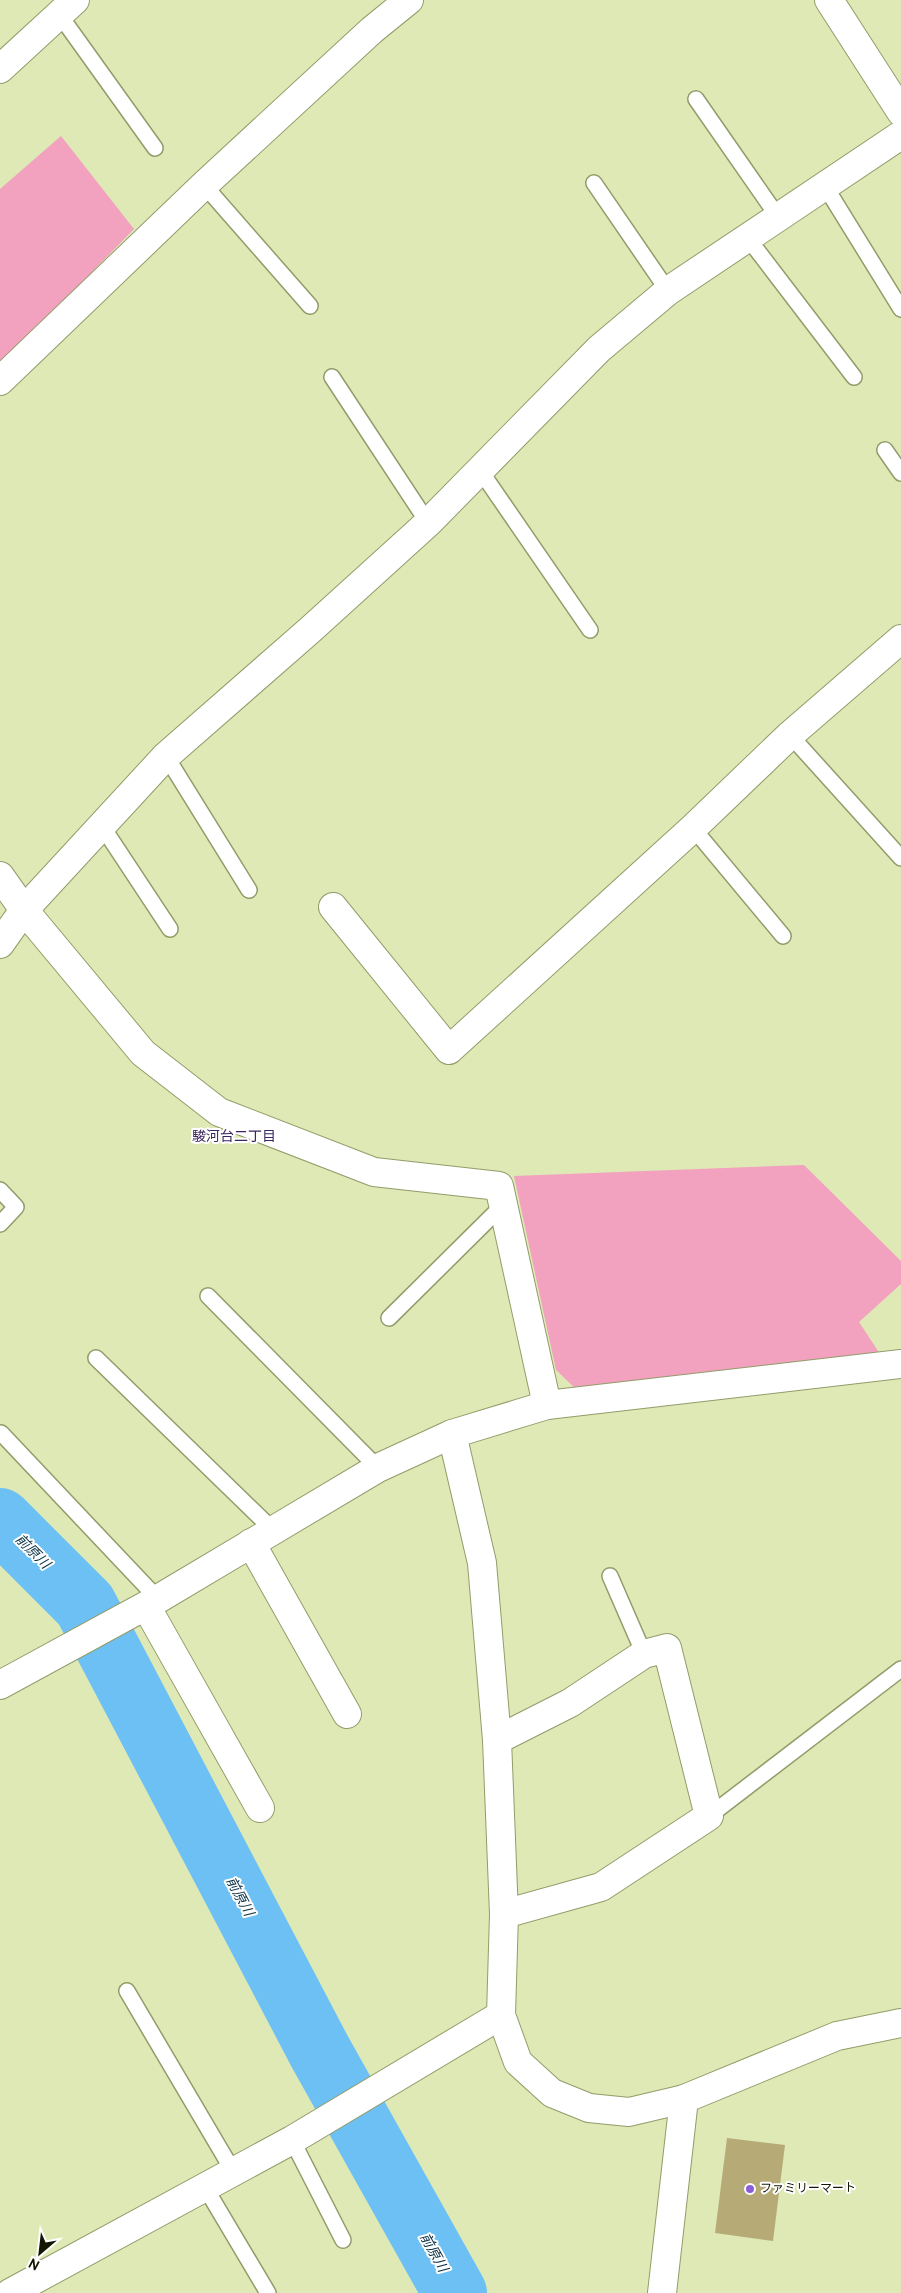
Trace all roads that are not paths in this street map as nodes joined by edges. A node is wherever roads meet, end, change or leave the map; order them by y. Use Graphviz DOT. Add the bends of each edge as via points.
graph roads {
  1 [pos="409,0"];
  2 [pos="829,0"];
  3 [pos="67,7"];
  4 [pos="0,68"];
  5 [pos="696,99"];
  6 [pos="901,112"];
  7 [pos="901,135"];
  8 [pos="155,148"];
  9 [pos="594,183"];
  10 [pos="204,185"];
  11 [pos="824,186"];
  12 [pos="778,217"];
  13 [pos="747,237"];
  14 [pos="668,291"];
  15 [pos="310,306"];
  16 [pos="901,309"];
  17 [pos="332,377"];
  18 [pos="854,377"];
  19 [pos="0,381"];
  20 [pos="885,450"];
  21 [pos="480,470"];
  22 [pos="901,473"];
  23 [pos="428,523"];
  24 [pos="590,630"];
  25 [pos="901,639"];
  26 [pos="790,735"];
  27 [pos="166,756"];
  28 [pos="102,826"];
  29 [pos="693,828"];
  30 [pos="901,858"];
  31 [pos="0,876"];
  32 [pos="249,890"];
  33 [pos="333,907"];
  34 [pos="24,910"];
  35 [pos="170,929"];
  36 [pos="783,936"];
  37 [pos="0,944"];
  38 [pos="0,1190"];
  39 [pos="503,1205"];
  40 [pos="0,1224"];
  41 [pos="208,1296"];
  42 [pos="389,1318"];
  43 [pos="96,1358"];
  44 [pos="901,1364"];
  45 [pos="547,1405"];
  46 [pos="1,1433"];
  47 [pos="452,1434"];
  48 [pos="378,1468"];
  49 [pos="262,1537"];
  50 [pos="610,1576"];
  51 [pos="152,1603"];
  52 [pos="644,1654"];
  53 [pos="901,1669"];
  54 [pos="0,1685"];
  55 [pos="346,1714"];
  56 [pos="497,1740"];
  57 [pos="260,1808"];
  58 [pos="709,1816"];
  59 [pos="504,1914"];
  60 [pos="127,1992"];
  61 [pos="501,2015"];
  62 [pos="901,2023"];
  63 [pos="684,2098"];
  64 [pos="292,2140"];
  65 [pos="233,2171"];
  66 [pos="206,2187"];
  67 [pos="343,2240"];
  68 [pos="10,2293"];
  69 [pos="268,2293"];
  70 [pos="662,2293"];
  1 -- 10 [label="street" via="372,30"];
  2 -- 6 [label="street"];
  3 -- 4 [label="street"];
  3 -- 8 [label="lane"];
  5 -- 12 [label="lane"];
  7 -- 11 [label="street"];
  9 -- 14 [label="lane"];
  10 -- 15 [label="lane"];
  10 -- 19 [label="street"];
  11 -- 12 [label="street"];
  11 -- 16 [label="lane"];
  12 -- 13 [label="street"];
  13 -- 14 [label="street"];
  13 -- 18 [label="lane"];
  14 -- 21 [label="street" via="599,349"];
  17 -- 23 [label="lane"];
  20 -- 22 [label="lane"];
  21 -- 23 [label="street"];
  21 -- 24 [label="lane"];
  23 -- 27 [label="street"];
  25 -- 26 [label="street"];
  26 -- 29 [label="street"];
  26 -- 30 [label="lane"];
  27 -- 28 [label="street"];
  27 -- 32 [label="lane"];
  28 -- 34 [label="street"];
  28 -- 35 [label="lane"];
  29 -- 33 [label="street" via="449,1050"];
  29 -- 36 [label="lane"];
  31 -- 34 [label="street"];
  34 -- 37 [label="street"];
  34 -- 39 [label="street" via="143,1053 219,1112 374,1172 499,1186"];
  38 -- 40 [label="lane" via="16,1207"];
  39 -- 42 [label="lane"];
  39 -- 45 [label="street"];
  41 -- 48 [label="lane"];
  43 -- 49 [label="lane"];
  44 -- 45 [label="street"];
  45 -- 47 [label="street"];
  46 -- 51 [label="lane"];
  47 -- 48 [label="street"];
  47 -- 56 [label="street" via="482,1563"];
  48 -- 49 [label="street"];
  49 -- 51 [label="street"];
  49 -- 55 [label="street"];
  50 -- 52 [label="lane"];
  51 -- 54 [label="street"];
  51 -- 57 [label="street"];
  52 -- 56 [label="street" via="570,1703"];
  52 -- 58 [label="street" via="667,1648"];
  53 -- 58 [label="lane"];
  56 -- 59 [label="street"];
  58 -- 59 [label="street" via="601,1887"];
  59 -- 61 [label="street"];
  60 -- 65 [label="lane"];
  61 -- 63 [label="street" via="518,2062 552,2093 590,2108 629,2112"];
  61 -- 64 [label="street"];
  62 -- 63 [label="street" via="837,2036"];
  63 -- 70 [label="street"];
  64 -- 65 [label="street"];
  64 -- 67 [label="lane"];
  65 -- 66 [label="street"];
  66 -- 68 [label="street"];
  66 -- 69 [label="lane"];
}
